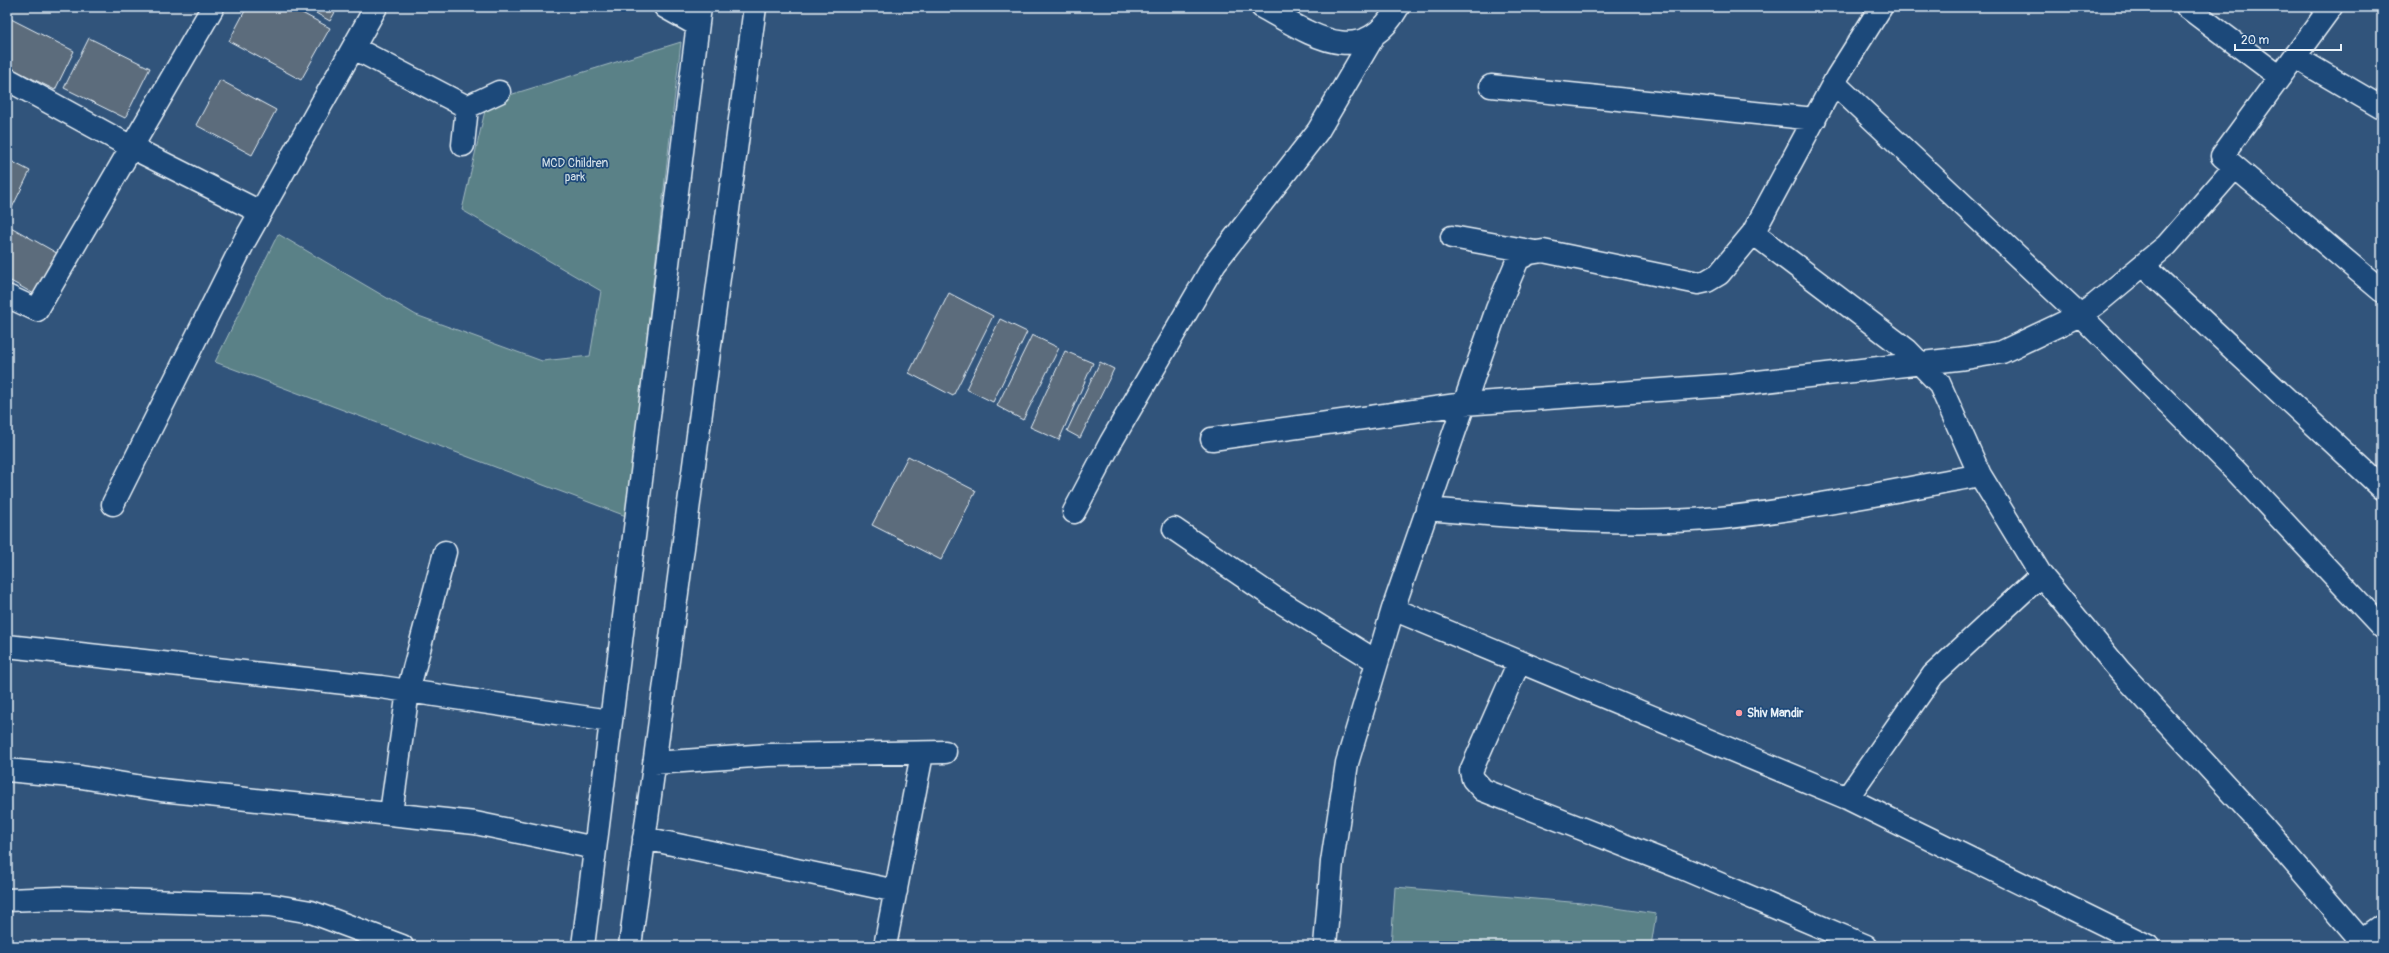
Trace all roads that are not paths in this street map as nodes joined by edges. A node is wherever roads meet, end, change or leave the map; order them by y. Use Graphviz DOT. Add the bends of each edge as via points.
graph roads {
  1 [pos="213,7"];
  2 [pos="376,7"];
  3 [pos="665,7"];
  4 [pos="755,7"];
  5 [pos="1262,7"];
  6 [pos="1398,7"];
  7 [pos="1881,7"];
  8 [pos="2187,7"];
  9 [pos="2331,7"];
  10 [pos="699,16"];
  11 [pos="1372,39"];
  12 [pos="354,48"];
  13 [pos="2295,58"];
  14 [pos="2280,77"];
  15 [pos="7,79"];
  16 [pos="1834,83"];
  17 [pos="1491,86"];
  18 [pos="499,92"];
  19 [pos="467,107"];
  20 [pos="2382,108"];
  21 [pos="1815,119"];
  22 [pos="463,145"];
  23 [pos="133,148"];
  24 [pos="2235,167"];
  25 [pos="260,212"];
  26 [pos="1753,233"];
  27 [pos="1452,237"];
  28 [pos="1535,252"];
  29 [pos="2143,265"];
  30 [pos="2382,291"];
  31 [pos="7,296"];
  32 [pos="2080,315"];
  33 [pos="1921,362"];
  34 [pos="1464,404"];
  35 [pos="1212,439"];
  36 [pos="1980,475"];
  37 [pos="2382,488"];
  38 [pos="113,504"];
  39 [pos="1427,509"];
  40 [pos="1074,512"];
  41 [pos="1174,529"];
  42 [pos="445,552"];
  43 [pos="2041,575"];
  44 [pos="1393,609"];
  45 [pos="2382,627"];
  46 [pos="7,646"];
  47 [pos="1376,661"];
  48 [pos="1519,662"];
  49 [pos="408,691"];
  50 [pos="610,722"];
  51 [pos="945,752"];
  52 [pos="922,754"];
  53 [pos="654,763"];
  54 [pos="7,770"];
  55 [pos="1847,798"];
  56 [pos="391,813"];
  57 [pos="644,838"];
  58 [pos="595,848"];
  59 [pos="896,892"];
  60 [pos="7,900"];
  61 [pos="2382,926"];
  62 [pos="2360,944"];
  63 [pos="402,946"];
  64 [pos="582,946"];
  65 [pos="630,946"];
  66 [pos="885,946"];
  67 [pos="1325,946"];
  68 [pos="1866,946"];
  69 [pos="2148,946"];
  1 -- 23 [label="street"];
  2 -- 12 [label="street"];
  3 -- 10 [label="street"];
  4 -- 53 [label="street"];
  5 -- 11 [label="street" via="1312,34 1346,44"];
  6 -- 11 [label="street" via="1392,19"];
  7 -- 16 [label="street"];
  8 -- 14 [label="street"];
  9 -- 13 [label="street"];
  10 -- 50 [label="street"];
  11 -- 40 [label="street" via="1318,130 1215,264 1111,442"];
  12 -- 19 [label="street"];
  12 -- 25 [label="street"];
  13 -- 14 [label="street"];
  13 -- 20 [label="street"];
  14 -- 24 [label="street" via="2222,156"];
  15 -- 23 [label="street"];
  16 -- 21 [label="street"];
  16 -- 32 [label="street"];
  17 -- 21 [label="street"];
  18 -- 19 [label="street"];
  19 -- 22 [label="street"];
  21 -- 26 [label="street"];
  23 -- 25 [label="street"];
  23 -- 31 [label="street" via="37,310"];
  24 -- 29 [label="street" via="2167,245"];
  24 -- 30 [label="street"];
  25 -- 38 [label="street"];
  26 -- 28 [label="street" via="1719,274 1707,282 1698,283 1542,251"];
  26 -- 33 [label="street"];
  27 -- 28 [label="street"];
  28 -- 34 [label="street" via="1518,259 1497,309"];
  29 -- 32 [label="street"];
  29 -- 37 [label="street"];
  32 -- 33 [label="street" via="2002,352"];
  32 -- 45 [label="street" via="2235,470"];
  33 -- 34 [label="street" via="1731,385"];
  33 -- 36 [label="street" via="1939,383"];
  34 -- 35 [label="street"];
  34 -- 39 [label="street"];
  36 -- 39 [label="street" via="1800,508 1719,518 1613,522"];
  36 -- 43 [label="street"];
  39 -- 44 [label="street"];
  41 -- 47 [label="street" via="1276,599"];
  42 -- 49 [label="street"];
  43 -- 55 [label="street" via="1933,675"];
  43 -- 62 [label="street" via="2120,670 2257,819"];
  44 -- 47 [label="street"];
  44 -- 48 [label="street"];
  46 -- 49 [label="street"];
  47 -- 67 [label="street" via="1347,763 1332,862"];
  48 -- 55 [label="street"];
  48 -- 68 [label="street" via="1471,770 1473,779 1483,790 1682,868"];
  49 -- 50 [label="street"];
  49 -- 56 [label="street"];
  50 -- 58 [label="street"];
  51 -- 52 [label="street"];
  52 -- 53 [label="street" via="768,756"];
  52 -- 59 [label="street"];
  53 -- 57 [label="street"];
  54 -- 56 [label="street" via="81,776 161,790"];
  55 -- 69 [label="street"];
  56 -- 58 [label="street" via="475,823"];
  57 -- 59 [label="street"];
  57 -- 65 [label="street"];
  58 -- 64 [label="street"];
  59 -- 66 [label="street"];
  60 -- 63 [label="street" via="59,898 270,905 312,912"];
  61 -- 62 [label="street"];
}
